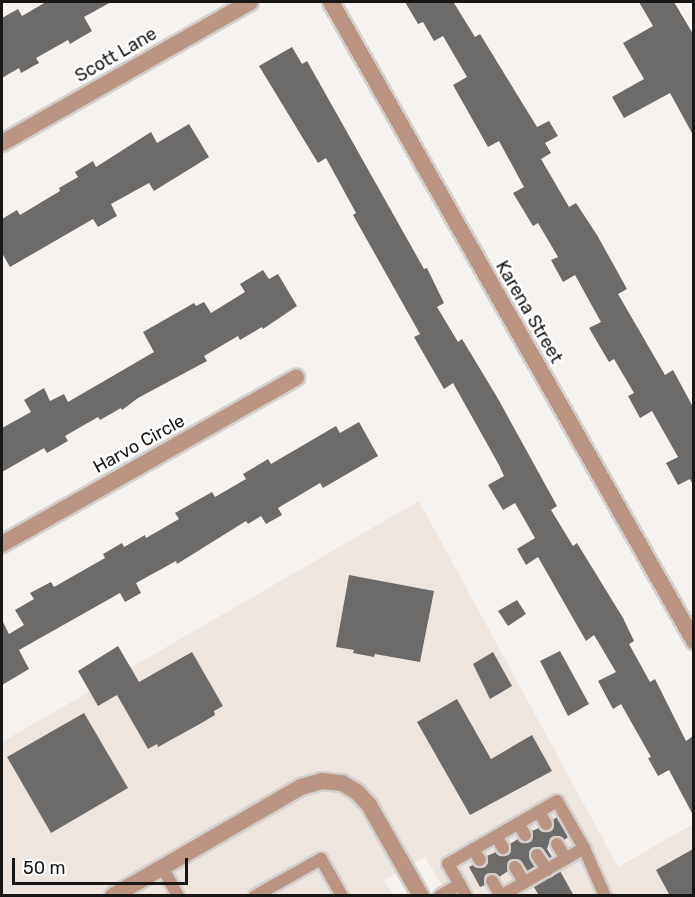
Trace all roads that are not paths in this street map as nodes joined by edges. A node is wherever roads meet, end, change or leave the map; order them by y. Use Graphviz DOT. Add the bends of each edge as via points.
graph roads {
  1 [pos="250,2"];
  2 [pos="331,2"];
  3 [pos="2,143"];
  4 [pos="296,378"];
  5 [pos="2,544"];
  6 [pos="693,641"];
  7 [pos="539,812"];
  8 [pos="518,823"];
  9 [pos="546,824"];
  10 [pos="525,835"];
  11 [pos="496,836"];
  12 [pos="557,844"];
  13 [pos="503,848"];
  14 [pos="584,848"];
  15 [pos="473,849"];
  16 [pos="537,855"];
  17 [pos="566,858"];
  18 [pos="480,861"];
  19 [pos="162,867"];
  20 [pos="515,867"];
  21 [pos="547,870"];
  22 [pos="492,881"];
  23 [pos="524,882"];
  24 [pos="460,884"];
  25 [pos="113,896"];
  26 [pos="178,896"];
  27 [pos="255,896"];
  28 [pos="342,896"];
  29 [pos="421,896"];
  30 [pos="440,896"];
  31 [pos="466,896"];
  32 [pos="501,896"];
  33 [pos="605,896"];
  1 -- 3 [label="street, Scott Lane"];
  2 -- 6 [label="street, Karena Street"];
  4 -- 5 [label="street, Harvo Circle"];
  7 -- 8 [label="lane"];
  7 -- 9 [label="lane"];
  7 -- 14 [label="lane" via="557,801"];
  8 -- 10 [label="lane"];
  8 -- 11 [label="lane"];
  11 -- 13 [label="lane"];
  11 -- 15 [label="lane"];
  12 -- 17 [label="lane"];
  14 -- 17 [label="lane"];
  14 -- 33 [label="lane"];
  15 -- 18 [label="lane"];
  15 -- 24 [label="lane" via="448,864"];
  16 -- 21 [label="lane"];
  17 -- 21 [label="lane"];
  19 -- 25 [label="street"];
  19 -- 26 [label="lane"];
  19 -- 29 [label="street" via="301,787 322,781 342,783 369,805"];
  20 -- 23 [label="lane"];
  21 -- 23 [label="lane"];
  22 -- 32 [label="lane"];
  23 -- 32 [label="lane"];
  24 -- 30 [label="lane"];
  24 -- 31 [label="lane"];
  27 -- 28 [label="lane" via="321,859"];
}
